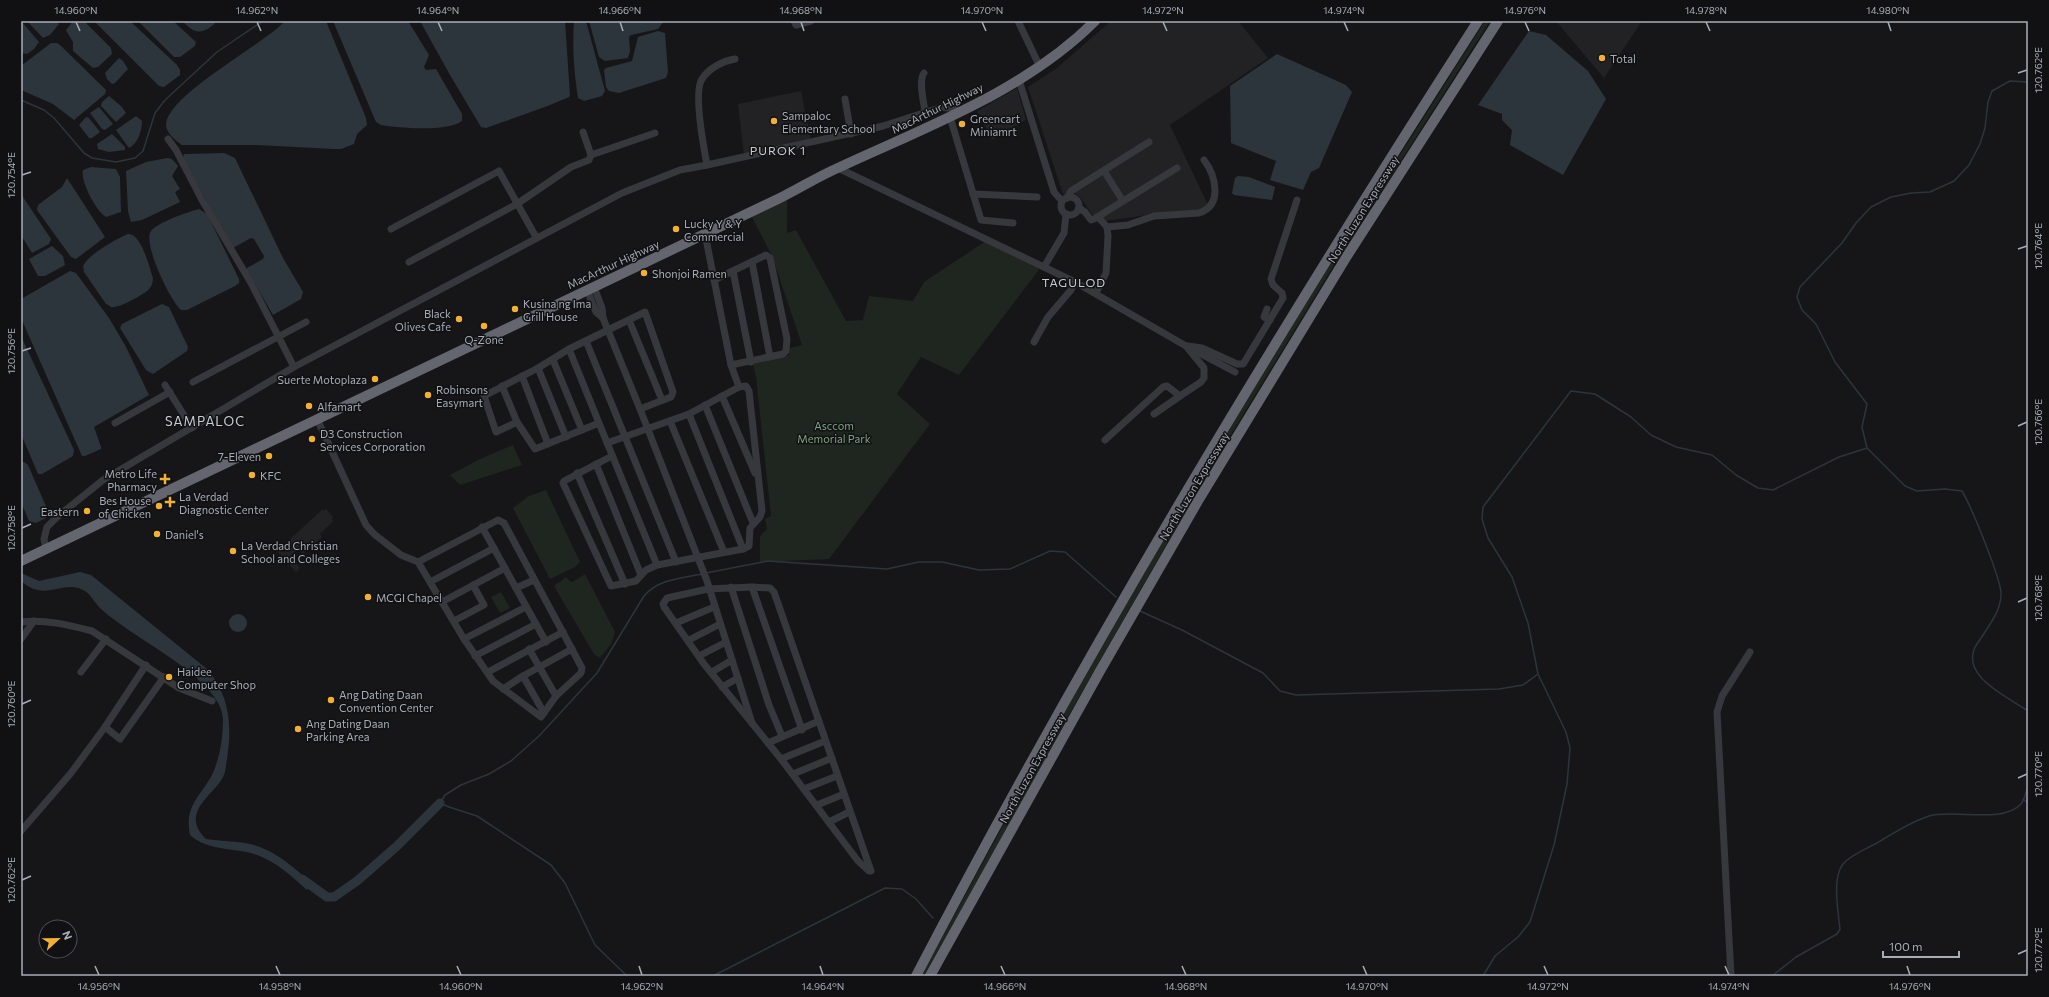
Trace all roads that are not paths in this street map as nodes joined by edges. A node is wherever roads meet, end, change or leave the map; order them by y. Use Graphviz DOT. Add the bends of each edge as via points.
graph roads {
  1 [pos="811,21"];
  2 [pos="1018,21"];
  3 [pos="1095,21"];
  4 [pos="1478,21"];
  5 [pos="1499,21"];
  6 [pos="795,23"];
  7 [pos="735,59"];
  8 [pos="1040,67"];
  9 [pos="924,73"];
  10 [pos="1019,80"];
  11 [pos="845,99"];
  12 [pos="962,110"];
  13 [pos="925,112"];
  14 [pos="950,117"];
  15 [pos="582,132"];
  16 [pos="655,133"];
  17 [pos="851,134"];
  18 [pos="168,139"];
  19 [pos="1149,142"];
  20 [pos="591,155"];
  21 [pos="1204,160"];
  22 [pos="707,165"];
  23 [pos="838,168"];
  24 [pos="1177,168"];
  25 [pos="1104,171"];
  26 [pos="973,194"];
  27 [pos="1037,197"];
  28 [pos="1064,199"];
  29 [pos="1297,200"];
  30 [pos="1123,201"];
  31 [pos="517,204"];
  32 [pos="1079,208"];
  33 [pos="1066,214"];
  34 [pos="1098,217"];
  35 [pos="1013,223"];
  36 [pos="1107,227"];
  37 [pos="391,229"];
  38 [pos="705,234"];
  39 [pos="536,238"];
  40 [pos="409,262"];
  41 [pos="752,262"];
  42 [pos="1044,267"];
  43 [pos="733,271"];
  44 [pos="714,280"];
  45 [pos="1075,282"];
  46 [pos="590,288"];
  47 [pos="1096,293"];
  48 [pos="1267,309"];
  49 [pos="629,320"];
  50 [pos="1270,320"];
  51 [pos="306,322"];
  52 [pos="608,330"];
  53 [pos="278,336"];
  54 [pos="586,341"];
  55 [pos="1034,342"];
  56 [pos="1186,346"];
  57 [pos="569,349"];
  58 [pos="770,357"];
  59 [pos="552,360"];
  60 [pos="751,362"];
  61 [pos="731,365"];
  62 [pos="294,367"];
  63 [pos="538,368"];
  64 [pos="1235,372"];
  65 [pos="522,376"];
  66 [pos="193,382"];
  67 [pos="165,385"];
  68 [pos="502,386"];
  69 [pos="739,387"];
  70 [pos="170,392"];
  71 [pos="722,396"];
  72 [pos="1180,396"];
  73 [pos="662,400"];
  74 [pos="705,405"];
  75 [pos="640,409"];
  76 [pos="689,414"];
  77 [pos="1154,414"];
  78 [pos="317,420"];
  79 [pos="670,421"];
  80 [pos="517,422"];
  81 [pos="115,423"];
  82 [pos="599,423"];
  83 [pos="192,428"];
  84 [pos="648,429"];
  85 [pos="582,430"];
  86 [pos="566,437"];
  87 [pos="625,437"];
  88 [pos="1105,440"];
  89 [pos="607,443"];
  90 [pos="548,444"];
  91 [pos="612,456"];
  92 [pos="596,464"];
  93 [pos="578,473"];
  94 [pos="757,479"];
  95 [pos="753,523"];
  96 [pos="482,527"];
  97 [pos="494,548"];
  98 [pos="46,549"];
  99 [pos="743,550"];
  100 [pos="724,552"];
  101 [pos="698,559"];
  102 [pos="21,561"];
  103 [pos="418,562"];
  104 [pos="676,562"];
  105 [pos="657,565"];
  106 [pos="505,568"];
  107 [pos="641,575"];
  108 [pos="534,580"];
  109 [pos="430,582"];
  110 [pos="474,584"];
  111 [pos="625,584"];
  112 [pos="707,585"];
  113 [pos="752,586"];
  114 [pos="731,587"];
  115 [pos="516,588"];
  116 [pos="442,602"];
  117 [pos="526,607"];
  118 [pos="714,607"];
  119 [pos="34,621"];
  120 [pos="454,621"];
  121 [pos="21,622"];
  122 [pos="676,623"];
  123 [pos="536,624"];
  124 [pos="720,624"];
  125 [pos="563,632"];
  126 [pos="464,638"];
  127 [pos="21,639"];
  128 [pos="106,639"];
  129 [pos="689,640"];
  130 [pos="546,642"];
  131 [pos="726,642"];
  132 [pos="572,649"];
  133 [pos="530,650"];
  134 [pos="1750,652"];
  135 [pos="475,656"];
  136 [pos="699,656"];
  137 [pos="732,660"];
  138 [pos="146,665"];
  139 [pos="539,667"];
  140 [pos="81,672"];
  141 [pos="488,672"];
  142 [pos="712,672"];
  143 [pos="523,676"];
  144 [pos="164,677"];
  145 [pos="738,678"];
  146 [pos="722,687"];
  147 [pos="503,689"];
  148 [pos="556,696"];
  149 [pos="212,701"];
  150 [pos="544,713"];
  151 [pos="819,721"];
  152 [pos="105,727"];
  153 [pos="753,727"];
  154 [pos="802,730"];
  155 [pos="782,736"];
  156 [pos="826,741"];
  157 [pos="768,742"];
  158 [pos="832,758"];
  159 [pos="781,759"];
  160 [pos="793,774"];
  161 [pos="837,776"];
  162 [pos="804,789"];
  163 [pos="844,794"];
  164 [pos="817,805"];
  165 [pos="849,812"];
  166 [pos="829,822"];
  167 [pos="21,831"];
  168 [pos="916,976"];
  169 [pos="930,976"];
  170 [pos="1731,976"];
  1 -- 6 [label="street"];
  2 -- 8 [label="street"];
  3 -- 8 [label="highway, MacArthur Highway"];
  4 -- 168 [label="highway, North Luzon Expressway" via="1336,243 1198,469 1081,672"];
  5 -- 169 [label="highway, North Luzon Expressway" via="1347,256 1190,515"];
  7 -- 22 [label="street" via="724,61 702,79 699,86 700,118"];
  8 -- 10 [label="highway, MacArthur Highway"];
  9 -- 13 [label="street" via="922,84"];
  10 -- 12 [label="highway, MacArthur Highway"];
  10 -- 28 [label="street" via="1054,192"];
  11 -- 17 [label="street"];
  12 -- 13 [label="street" via="942,107"];
  12 -- 14 [label="highway, MacArthur Highway"];
  13 -- 17 [label="street"];
  14 -- 23 [label="highway, MacArthur Highway"];
  14 -- 26 [label="street"];
  15 -- 20 [label="street"];
  16 -- 20 [label="street"];
  17 -- 22 [label="street"];
  18 -- 53 [label="street" via="251,283"];
  19 -- 25 [label="street"];
  20 -- 31 [label="street" via="589,160 571,167"];
  21 -- 36 [label="street" via="1212,174 1216,191 1215,197 1204,211 1154,216 1128,225"];
  22 -- 39 [label="street" via="680,170 651,180"];
  23 -- 38 [label="highway, MacArthur Highway"];
  23 -- 42 [label="street"];
  24 -- 30 [label="street"];
  25 -- 28 [label="street" via="1071,191"];
  25 -- 30 [label="street"];
  26 -- 27 [label="street"];
  26 -- 35 [label="street" via="982,221"];
  28 -- 32 [label="street" via="1075,198"];
  28 -- 33 [label="street" via="1062,210"];
  29 -- 50 [label="street" via="1271,279 1283,298"];
  30 -- 34 [label="street"];
  31 -- 37 [label="street" via="499,171"];
  31 -- 39 [label="street"];
  31 -- 40 [label="street"];
  32 -- 33 [label="street" via="1076,213"];
  32 -- 34 [label="street" via="1091,220"];
  33 -- 42 [label="street" via="1064,233"];
  34 -- 36 [label="street"];
  36 -- 47 [label="street" via="1107,267 1105,278"];
  38 -- 44 [label="street"];
  38 -- 46 [label="highway, MacArthur Highway"];
  39 -- 62 [label="street"];
  41 -- 43 [label="street"];
  41 -- 58 [label="street"];
  41 -- 58 [label="street" via="766,255 770,258 787,340 785,353"];
  42 -- 45 [label="street"];
  43 -- 44 [label="street"];
  43 -- 60 [label="street"];
  44 -- 61 [label="street"];
  45 -- 47 [label="street"];
  45 -- 55 [label="street" via="1048,317"];
  46 -- 52 [label="street" via="596,312 603,318"];
  46 -- 78 [label="highway, MacArthur Highway"];
  47 -- 56 [label="street"];
  48 -- 50 [label="street" via="1264,317"];
  49 -- 52 [label="street"];
  49 -- 73 [label="street"];
  49 -- 73 [label="street" via="645,312 647,315 673,392 671,397"];
  50 -- 56 [label="street" via="1243,364 1236,364 1202,348"];
  51 -- 53 [label="street"];
  52 -- 54 [label="street"];
  52 -- 75 [label="street"];
  53 -- 62 [label="street"];
  53 -- 66 [label="street"];
  54 -- 57 [label="street"];
  54 -- 87 [label="street"];
  56 -- 64 [label="street"];
  56 -- 72 [label="street" via="1205,373 1201,382"];
  57 -- 59 [label="street"];
  57 -- 82 [label="street"];
  58 -- 60 [label="street"];
  59 -- 63 [label="street"];
  59 -- 85 [label="street"];
  60 -- 61 [label="street"];
  61 -- 69 [label="street"];
  62 -- 83 [label="street"];
  63 -- 65 [label="street"];
  63 -- 86 [label="street"];
  65 -- 68 [label="street"];
  65 -- 90 [label="street"];
  67 -- 70 [label="street"];
  68 -- 80 [label="street"];
  68 -- 80 [label="street" via="484,396 494,429 499,432"];
  69 -- 71 [label="street"];
  69 -- 94 [label="street" via="746,386 749,391"];
  70 -- 81 [label="street"];
  70 -- 83 [label="street"];
  71 -- 74 [label="street"];
  71 -- 94 [label="street"];
  72 -- 77 [label="street"];
  72 -- 88 [label="street" via="1167,386 1163,387"];
  73 -- 75 [label="street"];
  74 -- 76 [label="street"];
  74 -- 95 [label="street"];
  75 -- 84 [label="street"];
  76 -- 79 [label="street"];
  76 -- 99 [label="street"];
  78 -- 98 [label="highway, MacArthur Highway"];
  78 -- 103 [label="street" via="366,525 401,555"];
  79 -- 84 [label="street"];
  79 -- 100 [label="street"];
  80 -- 90 [label="street" via="533,448"];
  82 -- 85 [label="street"];
  82 -- 89 [label="street"];
  83 -- 98 [label="street" via="103,480 57,517 46,530"];
  84 -- 87 [label="street"];
  84 -- 101 [label="street"];
  85 -- 86 [label="street"];
  86 -- 90 [label="street"];
  87 -- 89 [label="street"];
  87 -- 104 [label="street"];
  89 -- 91 [label="street"];
  91 -- 92 [label="street"];
  91 -- 105 [label="street"];
  92 -- 93 [label="street"];
  92 -- 107 [label="street"];
  93 -- 111 [label="street"];
  93 -- 111 [label="street" via="564,480 564,486 609,584"];
  94 -- 95 [label="street" via="762,511"];
  95 -- 99 [label="street" via="749,531 749,546"];
  96 -- 97 [label="street"];
  96 -- 103 [label="street"];
  96 -- 108 [label="street" via="498,520 504,523"];
  97 -- 106 [label="street"];
  97 -- 109 [label="street"];
  98 -- 102 [label="highway, MacArthur Highway"];
  99 -- 100 [label="street"];
  100 -- 101 [label="street"];
  101 -- 104 [label="street"];
  101 -- 112 [label="street"];
  103 -- 109 [label="street"];
  104 -- 105 [label="street"];
  105 -- 107 [label="street"];
  106 -- 110 [label="street"];
  106 -- 115 [label="street"];
  107 -- 111 [label="street" via="636,581"];
  108 -- 115 [label="street"];
  108 -- 125 [label="street"];
  109 -- 116 [label="street"];
  110 -- 116 [label="street"];
  110 -- 120 [label="street" via="484,605"];
  112 -- 114 [label="street"];
  112 -- 118 [label="street"];
  112 -- 122 [label="street" via="667,598 663,604 664,608"];
  113 -- 114 [label="street"];
  113 -- 151 [label="street" via="770,588 774,592"];
  113 -- 154 [label="street"];
  114 -- 155 [label="street" via="769,705"];
  115 -- 117 [label="street"];
  116 -- 120 [label="street"];
  117 -- 123 [label="street"];
  117 -- 126 [label="street"];
  118 -- 122 [label="street"];
  118 -- 124 [label="street"];
  119 -- 121 [label="street"];
  119 -- 127 [label="street"];
  119 -- 128 [label="street" via="79,627"];
  120 -- 126 [label="street"];
  122 -- 129 [label="street"];
  123 -- 130 [label="street"];
  123 -- 135 [label="street"];
  124 -- 129 [label="street"];
  124 -- 131 [label="street"];
  125 -- 130 [label="street"];
  125 -- 132 [label="street"];
  126 -- 135 [label="street"];
  128 -- 138 [label="street"];
  128 -- 140 [label="street"];
  129 -- 136 [label="street"];
  130 -- 133 [label="street"];
  131 -- 136 [label="street"];
  131 -- 137 [label="street"];
  132 -- 139 [label="street"];
  132 -- 148 [label="street" via="582,671"];
  133 -- 139 [label="street"];
  133 -- 141 [label="street"];
  134 -- 170 [label="street" via="1722,696 1717,712"];
  135 -- 141 [label="street"];
  136 -- 142 [label="street"];
  137 -- 142 [label="street"];
  137 -- 145 [label="street"];
  138 -- 144 [label="street"];
  138 -- 152 [label="street"];
  139 -- 143 [label="street"];
  139 -- 148 [label="street"];
  141 -- 147 [label="street" via="493,681"];
  142 -- 146 [label="street"];
  143 -- 147 [label="street"];
  143 -- 150 [label="street"];
  144 -- 149 [label="street" via="179,688"];
  144 -- 152 [label="street" via="120,739"];
  145 -- 146 [label="street"];
  145 -- 153 [label="street"];
  146 -- 153 [label="street"];
  147 -- 150 [label="street" via="541,718"];
  148 -- 150 [label="street"];
  151 -- 154 [label="street"];
  151 -- 156 [label="street"];
  152 -- 167 [label="street"];
  153 -- 157 [label="street"];
  154 -- 155 [label="street"];
  155 -- 157 [label="street"];
  156 -- 158 [label="street"];
  156 -- 159 [label="street"];
  157 -- 159 [label="street"];
  158 -- 160 [label="street"];
  158 -- 161 [label="street"];
  159 -- 160 [label="street"];
  160 -- 162 [label="street"];
  161 -- 162 [label="street"];
  161 -- 163 [label="street"];
  162 -- 164 [label="street"];
  163 -- 164 [label="street"];
  163 -- 165 [label="street"];
  164 -- 166 [label="street"];
  165 -- 166 [label="street"];
  165 -- 166 [label="street" via="871,871 858,861"];
}
